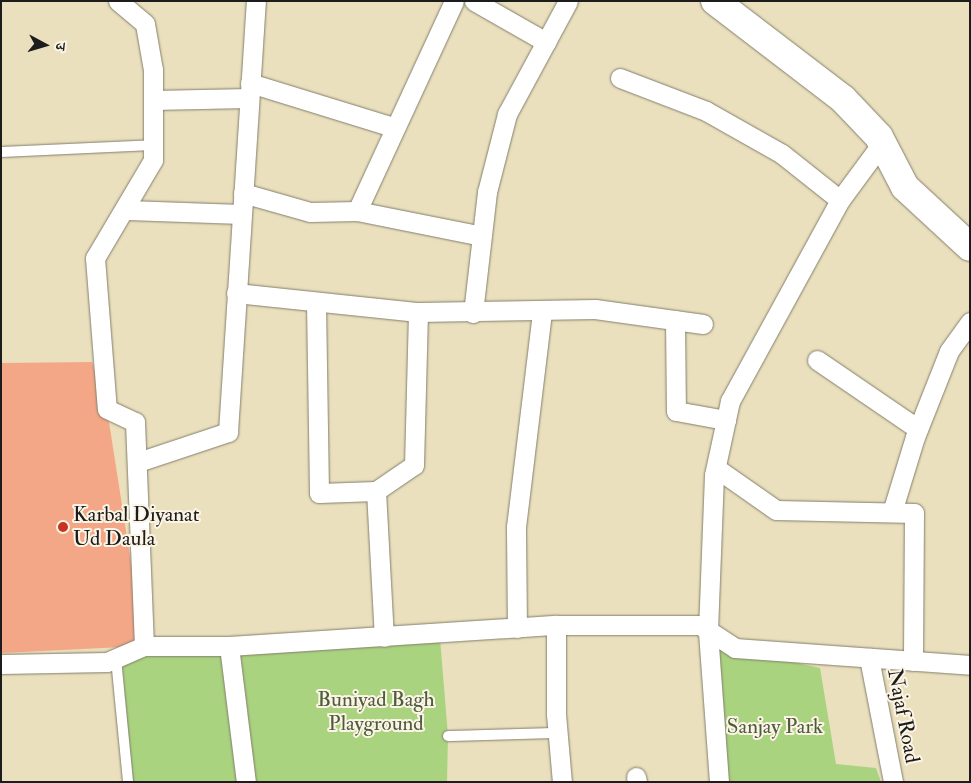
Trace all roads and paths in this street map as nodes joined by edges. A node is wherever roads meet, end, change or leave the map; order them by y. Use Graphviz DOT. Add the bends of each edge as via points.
graph roads {
  1 [pos="118,1"];
  2 [pos="256,1"];
  3 [pos="454,1"];
  4 [pos="474,1"];
  5 [pos="568,1"];
  6 [pos="716,1"];
  7 [pos="546,42"];
  8 [pos="620,78"];
  9 [pos="249,90"];
  10 [pos="153,100"];
  11 [pos="393,127"];
  12 [pos="882,143"];
  13 [pos="153,145"];
  14 [pos="1,152"];
  15 [pos="243,193"];
  16 [pos="840,200"];
  17 [pos="128,210"];
  18 [pos="357,211"];
  19 [pos="241,214"];
  20 [pos="482,236"];
  21 [pos="970,247"];
  22 [pos="236,293"];
  23 [pos="316,302"];
  24 [pos="418,312"];
  25 [pos="473,313"];
  26 [pos="542,313"];
  27 [pos="675,320"];
  28 [pos="970,322"];
  29 [pos="703,324"];
  30 [pos="817,360"];
  31 [pos="726,420"];
  32 [pos="918,428"];
  33 [pos="138,462"];
  34 [pos="716,468"];
  35 [pos="376,491"];
  36 [pos="892,512"];
  37 [pos="556,625"];
  38 [pos="517,628"];
  39 [pos="708,630"];
  40 [pos="384,637"];
  41 [pos="144,646"];
  42 [pos="229,646"];
  43 [pos="869,658"];
  44 [pos="116,659"];
  45 [pos="913,661"];
  46 [pos="1,664"];
  47 [pos="970,665"];
  48 [pos="557,732"];
  49 [pos="448,736"];
  50 [pos="128,782"];
  51 [pos="246,782"];
  52 [pos="562,782"];
  53 [pos="718,782"];
  54 [pos="893,782"];
  1 -- 10 [label="street" via="145,24"];
  2 -- 9 [label="street"];
  3 -- 11 [label="street"];
  4 -- 7 [label="street"];
  5 -- 7 [label="street"];
  6 -- 12 [label="street" via="843,99"];
  7 -- 20 [label="street" via="507,114 487,192"];
  8 -- 16 [label="street" via="706,111 782,154"];
  9 -- 10 [label="street"];
  9 -- 11 [label="street"];
  9 -- 15 [label="street"];
  10 -- 13 [label="street"];
  11 -- 18 [label="street"];
  12 -- 16 [label="street"];
  12 -- 21 [label="street" via="905,187"];
  13 -- 14 [label="lane"];
  13 -- 17 [label="street" via="153,160"];
  15 -- 18 [label="street" via="310,212"];
  15 -- 19 [label="street"];
  16 -- 31 [label="street" via="730,401"];
  17 -- 19 [label="street"];
  17 -- 33 [label="street" via="95,258 107,409 135,422"];
  18 -- 20 [label="street"];
  19 -- 22 [label="street"];
  20 -- 25 [label="street"];
  22 -- 23 [label="street"];
  22 -- 33 [label="street" via="228,432"];
  23 -- 24 [label="street"];
  23 -- 35 [label="street" via="319,492"];
  24 -- 25 [label="street"];
  24 -- 35 [label="street" via="414,465"];
  25 -- 26 [label="street"];
  26 -- 27 [label="street" via="595,308"];
  26 -- 38 [label="street" via="516,527"];
  27 -- 29 [label="street"];
  27 -- 31 [label="street" via="676,411"];
  28 -- 32 [label="street" via="949,351"];
  30 -- 32 [label="street"];
  31 -- 34 [label="street"];
  32 -- 36 [label="street"];
  33 -- 41 [label="street"];
  34 -- 36 [label="street" via="776,510"];
  34 -- 39 [label="street"];
  35 -- 40 [label="street"];
  36 -- 45 [label="street" via="914,513"];
  37 -- 38 [label="street"];
  37 -- 39 [label="street" via="700,625"];
  37 -- 48 [label="street"];
  38 -- 40 [label="street"];
  39 -- 43 [label="street" via="736,648"];
  39 -- 53 [label="street"];
  40 -- 42 [label="street"];
  41 -- 42 [label="street"];
  41 -- 44 [label="street"];
  42 -- 51 [label="street"];
  43 -- 45 [label="street"];
  43 -- 54 [label="street, Najaf Road"];
  44 -- 46 [label="street"];
  44 -- 50 [label="lane"];
  45 -- 47 [label="street"];
  48 -- 49 [label="lane"];
  48 -- 52 [label="street"];
}
